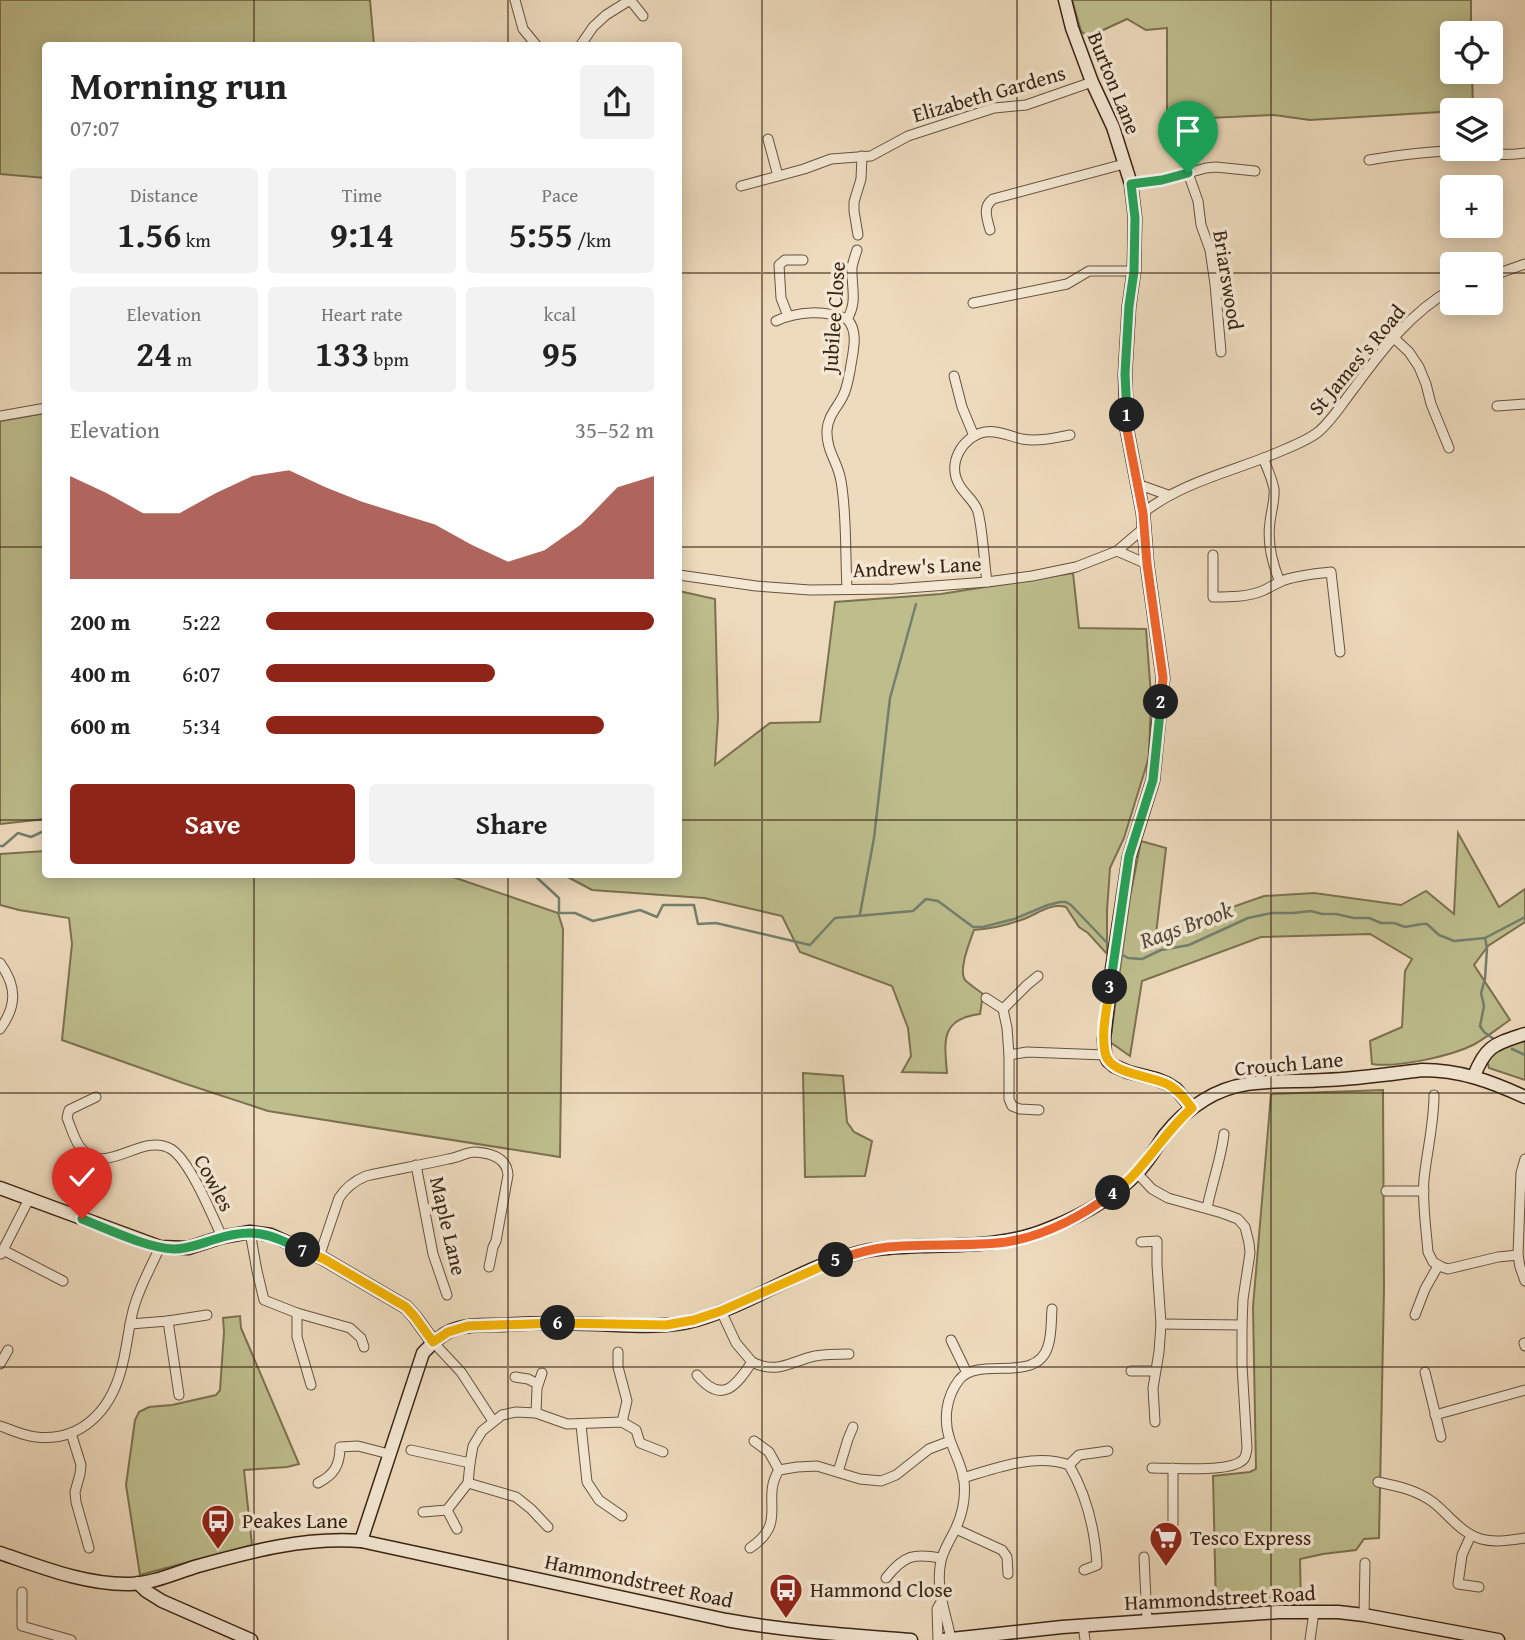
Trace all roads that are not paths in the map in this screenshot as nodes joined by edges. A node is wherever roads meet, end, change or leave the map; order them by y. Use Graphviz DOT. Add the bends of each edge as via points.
graph roads {
  1 [pos="515,0"];
  2 [pos="630,0"];
  3 [pos="1065,0"];
  4 [pos="643,16"];
  5 [pos="534,42"];
  6 [pos="583,42"];
  7 [pos="1092,82"];
  8 [pos="768,139"];
  9 [pos="1525,153"];
  10 [pos="862,156"];
  11 [pos="1369,160"];
  12 [pos="1125,164"];
  13 [pos="1255,171"];
  14 [pos="1188,173"];
  15 [pos="778,176"];
  16 [pos="1131,184"];
  17 [pos="741,186"];
  18 [pos="990,230"];
  19 [pos="858,235"];
  20 [pos="857,250"];
  21 [pos="803,260"];
  22 [pos="1525,264"];
  23 [pos="1134,271"];
  24 [pos="1503,272"];
  25 [pos="1440,297"];
  26 [pos="973,303"];
  27 [pos="788,316"];
  28 [pos="848,319"];
  29 [pos="776,321"];
  30 [pos="1394,338"];
  31 [pos="1221,352"];
  32 [pos="954,376"];
  33 [pos="1525,404"];
  34 [pos="1497,406"];
  35 [pos="42,409"];
  36 [pos="0,416"];
  37 [pos="1070,435"];
  38 [pos="974,436"];
  39 [pos="1449,447"];
  40 [pos="1263,458"];
  41 [pos="1137,484"];
  42 [pos="1168,495"];
  43 [pos="1143,513"];
  44 [pos="1144,528"];
  45 [pos="1117,551"];
  46 [pos="1213,555"];
  47 [pos="1147,564"];
  48 [pos="682,575"];
  49 [pos="987,582"];
  50 [pos="1280,582"];
  51 [pos="847,588"];
  52 [pos="1340,652"];
  53 [pos="0,963"];
  54 [pos="1038,976"];
  55 [pos="986,998"];
  56 [pos="1003,1009"];
  57 [pos="0,1029"];
  58 [pos="1525,1034"];
  59 [pos="1009,1055"];
  60 [pos="1105,1055"];
  61 [pos="1474,1076"];
  62 [pos="1434,1095"];
  63 [pos="96,1097"];
  64 [pos="1525,1097"];
  65 [pos="1192,1108"];
  66 [pos="1039,1111"];
  67 [pos="1224,1134"];
  68 [pos="1525,1159"];
  69 [pos="416,1165"];
  70 [pos="1137,1173"];
  71 [pos="0,1188"];
  72 [pos="1386,1191"];
  73 [pos="1424,1191"];
  74 [pos="29,1199"];
  75 [pos="1207,1208"];
  76 [pos="1255,1220"];
  77 [pos="1522,1224"];
  78 [pos="1245,1227"];
  79 [pos="250,1232"];
  80 [pos="222,1237"];
  81 [pos="1141,1242"];
  82 [pos="160,1247"];
  83 [pos="1,1252"];
  84 [pos="1518,1255"];
  85 [pos="318,1257"];
  86 [pos="1438,1266"];
  87 [pos="489,1267"];
  88 [pos="63,1281"];
  89 [pos="1525,1281"];
  90 [pos="447,1295"];
  91 [pos="1052,1309"];
  92 [pos="721,1311"];
  93 [pos="297,1313"];
  94 [pos="207,1315"];
  95 [pos="1415,1315"];
  96 [pos="168,1321"];
  97 [pos="130,1324"];
  98 [pos="1161,1324"];
  99 [pos="1242,1325"];
  100 [pos="951,1340"];
  101 [pos="433,1342"];
  102 [pos="364,1347"];
  103 [pos="8,1350"];
  104 [pos="618,1352"];
  105 [pos="849,1354"];
  106 [pos="752,1362"];
  107 [pos="0,1364"];
  108 [pos="1131,1371"];
  109 [pos="1155,1371"];
  110 [pos="1425,1372"];
  111 [pos="542,1373"];
  112 [pos="967,1373"];
  113 [pos="697,1375"];
  114 [pos="515,1377"];
  115 [pos="538,1384"];
  116 [pos="311,1385"];
  117 [pos="1525,1390"];
  118 [pos="179,1395"];
  119 [pos="536,1413"];
  120 [pos="1435,1415"];
  121 [pos="494,1421"];
  122 [pos="622,1422"];
  123 [pos="1155,1422"];
  124 [pos="581,1425"];
  125 [pos="0,1426"];
  126 [pos="853,1427"];
  127 [pos="71,1433"];
  128 [pos="1441,1437"];
  129 [pos="754,1441"];
  130 [pos="950,1441"];
  131 [pos="411,1450"];
  132 [pos="1108,1451"];
  133 [pos="663,1452"];
  134 [pos="389,1454"];
  135 [pos="470,1463"];
  136 [pos="1069,1465"];
  137 [pos="1152,1468"];
  138 [pos="1173,1468"];
  139 [pos="779,1470"];
  140 [pos="838,1472"];
  141 [pos="964,1478"];
  142 [pos="1378,1482"];
  143 [pos="318,1483"];
  144 [pos="468,1483"];
  145 [pos="447,1510"];
  146 [pos="423,1512"];
  147 [pos="622,1516"];
  148 [pos="1174,1524"];
  149 [pos="548,1527"];
  150 [pos="457,1529"];
  151 [pos="956,1529"];
  152 [pos="1471,1535"];
  153 [pos="1525,1538"];
  154 [pos="361,1541"];
  155 [pos="89,1548"];
  156 [pos="750,1548"];
  157 [pos="0,1553"];
  158 [pos="1144,1557"];
  159 [pos="941,1558"];
  160 [pos="1365,1563"];
  161 [pos="1084,1570"];
  162 [pos="1007,1574"];
  163 [pos="886,1578"];
  164 [pos="138,1583"];
  165 [pos="1479,1587"];
  166 [pos="22,1592"];
  167 [pos="941,1602"];
  168 [pos="1314,1612"];
  169 [pos="1364,1615"];
  170 [pos="1147,1621"];
  171 [pos="1083,1625"];
  172 [pos="1452,1636"];
  173 [pos="836,1637"];
  174 [pos="951,1639"];
  175 [pos="71,1640"];
  176 [pos="251,1640"];
  177 [pos="911,1640"];
  178 [pos="940,1640"];
  179 [pos="1085,1640"];
  180 [pos="1310,1640"];
  181 [pos="1498,1640"];
  1 -- 5 [label="street" via="523,29"];
  2 -- 4 [label="street"];
  2 -- 6 [label="street" via="606,15"];
  3 -- 7 [label="street, Burton Lane"];
  7 -- 10 [label="street, Elizabeth Gardens" via="1026,105 978,113"];
  7 -- 12 [label="street, Burton Lane"];
  8 -- 15 [label="street"];
  9 -- 11 [label="street" via="1440,151"];
  10 -- 15 [label="street, Elizabeth Gardens" via="831,159"];
  10 -- 19 [label="street, Jubilee Close" via="854,211"];
  12 -- 16 [label="street, Burton Lane"];
  12 -- 18 [label="street" via="993,199 985,211"];
  13 -- 14 [label="street" via="1216,167"];
  14 -- 16 [label="street"];
  14 -- 31 [label="street, Briarswood" via="1210,250"];
  15 -- 17 [label="street, Elizabeth Gardens"];
  16 -- 23 [label="street, Burton Lane"];
  20 -- 28 [label="street, Jubilee Close" via="852,265 855,296"];
  21 -- 27 [label="street" via="785,260 779,265 781,298"];
  22 -- 24 [label="street"];
  23 -- 26 [label="street" via="1089,271 1067,284"];
  23 -- 41 [label="street, Burton Lane" via="1125,374 1127,430"];
  25 -- 30 [label="street, St James's Road"];
  27 -- 28 [label="street" via="803,313"];
  27 -- 29 [label="street"];
  28 -- 51 [label="street, Jubilee Close" via="855,332 847,387 830,418 827,438 842,485"];
  30 -- 39 [label="street" via="1419,367"];
  30 -- 40 [label="street, St James's Road" via="1319,432"];
  32 -- 38 [label="street"];
  33 -- 34 [label="street"];
  35 -- 36 [label="street"];
  37 -- 38 [label="street" via="1044,440 999,432"];
  38 -- 49 [label="street" via="960,449 955,468 956,478 978,514"];
  40 -- 42 [label="street, St James's Road"];
  40 -- 50 [label="street" via="1274,493 1269,537"];
  41 -- 42 [label="street"];
  41 -- 43 [label="street, Burton Lane"];
  42 -- 43 [label="street, St James's Road"];
  43 -- 44 [label="street"];
  44 -- 45 [label="street, Andrew's Lane"];
  44 -- 47 [label="street"];
  45 -- 47 [label="street"];
  45 -- 49 [label="street, Andrew's Lane" via="1076,567"];
  46 -- 50 [label="street" via="1213,597 1259,593"];
  47 -- 60 [label="street" via="1163,678 1161,710 1153,780 1129,856"];
  48 -- 51 [label="street, Andrew's Lane" via="791,589"];
  49 -- 51 [label="street, Andrew's Lane"];
  50 -- 52 [label="street" via="1331,572"];
  53 -- 57 [label="street" via="11,983 13,1003"];
  54 -- 56 [label="street"];
  55 -- 56 [label="street"];
  56 -- 59 [label="street"];
  58 -- 61 [label="street" via="1493,1046"];
  59 -- 60 [label="street"];
  59 -- 66 [label="street" via="1012,1106"];
  60 -- 65 [label="street" via="1114,1066 1168,1084"];
  61 -- 64 [label="street, Crouch Lane"];
  61 -- 65 [label="street, Crouch Lane" via="1422,1070 1252,1082 1221,1090"];
  62 -- 73 [label="street"];
  63 -- 80 [label="street, Cowles" via="69,1110 66,1118 80,1147 102,1159 151,1144 172,1150 189,1170"];
  65 -- 70 [label="street, Crouch Lane"];
  67 -- 75 [label="street"];
  68 -- 77 [label="street"];
  69 -- 85 [label="street" via="366,1175 344,1190"];
  69 -- 87 [label="street" via="474,1152 505,1163 508,1175"];
  69 -- 90 [label="street, Maple Lane" via="433,1254"];
  70 -- 75 [label="street" via="1168,1198"];
  70 -- 92 [label="street, Crouch Lane" via="1089,1209 1044,1231 984,1244 863,1251"];
  71 -- 74 [label="street"];
  72 -- 73 [label="street"];
  73 -- 86 [label="street" via="1428,1252"];
  74 -- 82 [label="street"];
  74 -- 83 [label="street"];
  75 -- 78 [label="street" via="1238,1219"];
  76 -- 78 [label="street"];
  77 -- 84 [label="street"];
  78 -- 99 [label="street" via="1250,1253"];
  79 -- 80 [label="street"];
  79 -- 85 [label="street" via="271,1235"];
  79 -- 93 [label="street" via="264,1300"];
  80 -- 82 [label="street" via="188,1248"];
  81 -- 98 [label="street" via="1157,1241"];
  82 -- 97 [label="street"];
  83 -- 88 [label="street"];
  84 -- 86 [label="street" via="1451,1269"];
  84 -- 89 [label="street"];
  85 -- 101 [label="street" via="406,1307"];
  86 -- 95 [label="street"];
  91 -- 112 [label="street" via="1048,1346 1036,1362"];
  92 -- 101 [label="street, Crouch Lane" via="666,1325 468,1326"];
  92 -- 106 [label="street" via="736,1343"];
  93 -- 102 [label="street" via="350,1328"];
  93 -- 116 [label="street" via="297,1337"];
  94 -- 96 [label="street"];
  96 -- 97 [label="street"];
  96 -- 118 [label="street"];
  97 -- 127 [label="street" via="122,1370 112,1395 92,1420"];
  98 -- 99 [label="street"];
  98 -- 109 [label="street"];
  99 -- 138 [label="street" via="1245,1458 1223,1466"];
  100 -- 112 [label="street"];
  101 -- 121 [label="street" via="461,1372"];
  101 -- 134 [label="street" via="417,1368"];
  103 -- 107 [label="street"];
  104 -- 122 [label="street" via="627,1401"];
  105 -- 106 [label="street" via="817,1356 773,1368"];
  106 -- 113 [label="street" via="728,1389 715,1390"];
  108 -- 109 [label="street"];
  109 -- 123 [label="street"];
  110 -- 120 [label="street"];
  111 -- 115 [label="street"];
  112 -- 130 [label="street" via="947,1406"];
  114 -- 115 [label="street"];
  115 -- 119 [label="street"];
  117 -- 120 [label="street"];
  119 -- 121 [label="street" via="516,1412"];
  119 -- 124 [label="street"];
  120 -- 128 [label="street"];
  121 -- 135 [label="street" via="473,1446"];
  122 -- 124 [label="street"];
  122 -- 133 [label="street" via="636,1430 640,1443"];
  124 -- 147 [label="street" via="587,1482 599,1500"];
  125 -- 127 [label="street" via="37,1437"];
  126 -- 140 [label="street"];
  127 -- 155 [label="street" via="81,1465 76,1502"];
  129 -- 139 [label="street" via="769,1452"];
  130 -- 140 [label="street" via="929,1449 886,1479 868,1480"];
  130 -- 141 [label="street"];
  131 -- 135 [label="street"];
  132 -- 136 [label="street" via="1079,1455"];
  134 -- 143 [label="street" via="358,1446 340,1447 336,1469"];
  134 -- 154 [label="street"];
  135 -- 144 [label="street"];
  136 -- 141 [label="street" via="1025,1462"];
  136 -- 161 [label="street" via="1094,1532 1097,1565"];
  137 -- 138 [label="street"];
  138 -- 148 [label="street"];
  139 -- 140 [label="street" via="817,1466"];
  139 -- 156 [label="street" via="772,1488 771,1524"];
  141 -- 151 [label="street" via="964,1502"];
  142 -- 152 [label="street" via="1422,1496"];
  144 -- 145 [label="street"];
  144 -- 149 [label="street" via="516,1497"];
  145 -- 146 [label="street"];
  145 -- 150 [label="street"];
  151 -- 159 [label="street"];
  151 -- 162 [label="street" via="1002,1550 1007,1556"];
  152 -- 153 [label="street" via="1494,1541"];
  152 -- 165 [label="street" via="1463,1548 1458,1584"];
  154 -- 164 [label="street, Hammondstreet Road" via="293,1542"];
  154 -- 173 [label="street, Hammondstreet Road" via="726,1620"];
  157 -- 164 [label="street, Hammondstreet Road" via="81,1578"];
  158 -- 170 [label="street"];
  159 -- 163 [label="street" via="911,1557"];
  159 -- 167 [label="street"];
  160 -- 169 [label="street"];
  164 -- 176 [label="street" via="162,1601"];
  166 -- 175 [label="street" via="22,1626"];
  167 -- 174 [label="street"];
  167 -- 178 [label="street" via="937,1609"];
  168 -- 169 [label="street, Hammondstreet Road"];
  168 -- 170 [label="street, Hammondstreet Road"];
  168 -- 180 [label="street"];
  169 -- 172 [label="street, Hammondstreet Road"];
  170 -- 171 [label="street, Hammondstreet Road"];
  171 -- 174 [label="street, Hammondstreet Road"];
  171 -- 179 [label="street"];
  172 -- 181 [label="street, Hammondstreet Road"];
  173 -- 177 [label="street, Hammondstreet Road"];
  174 -- 178 [label="street, Hammondstreet Road"];
}
